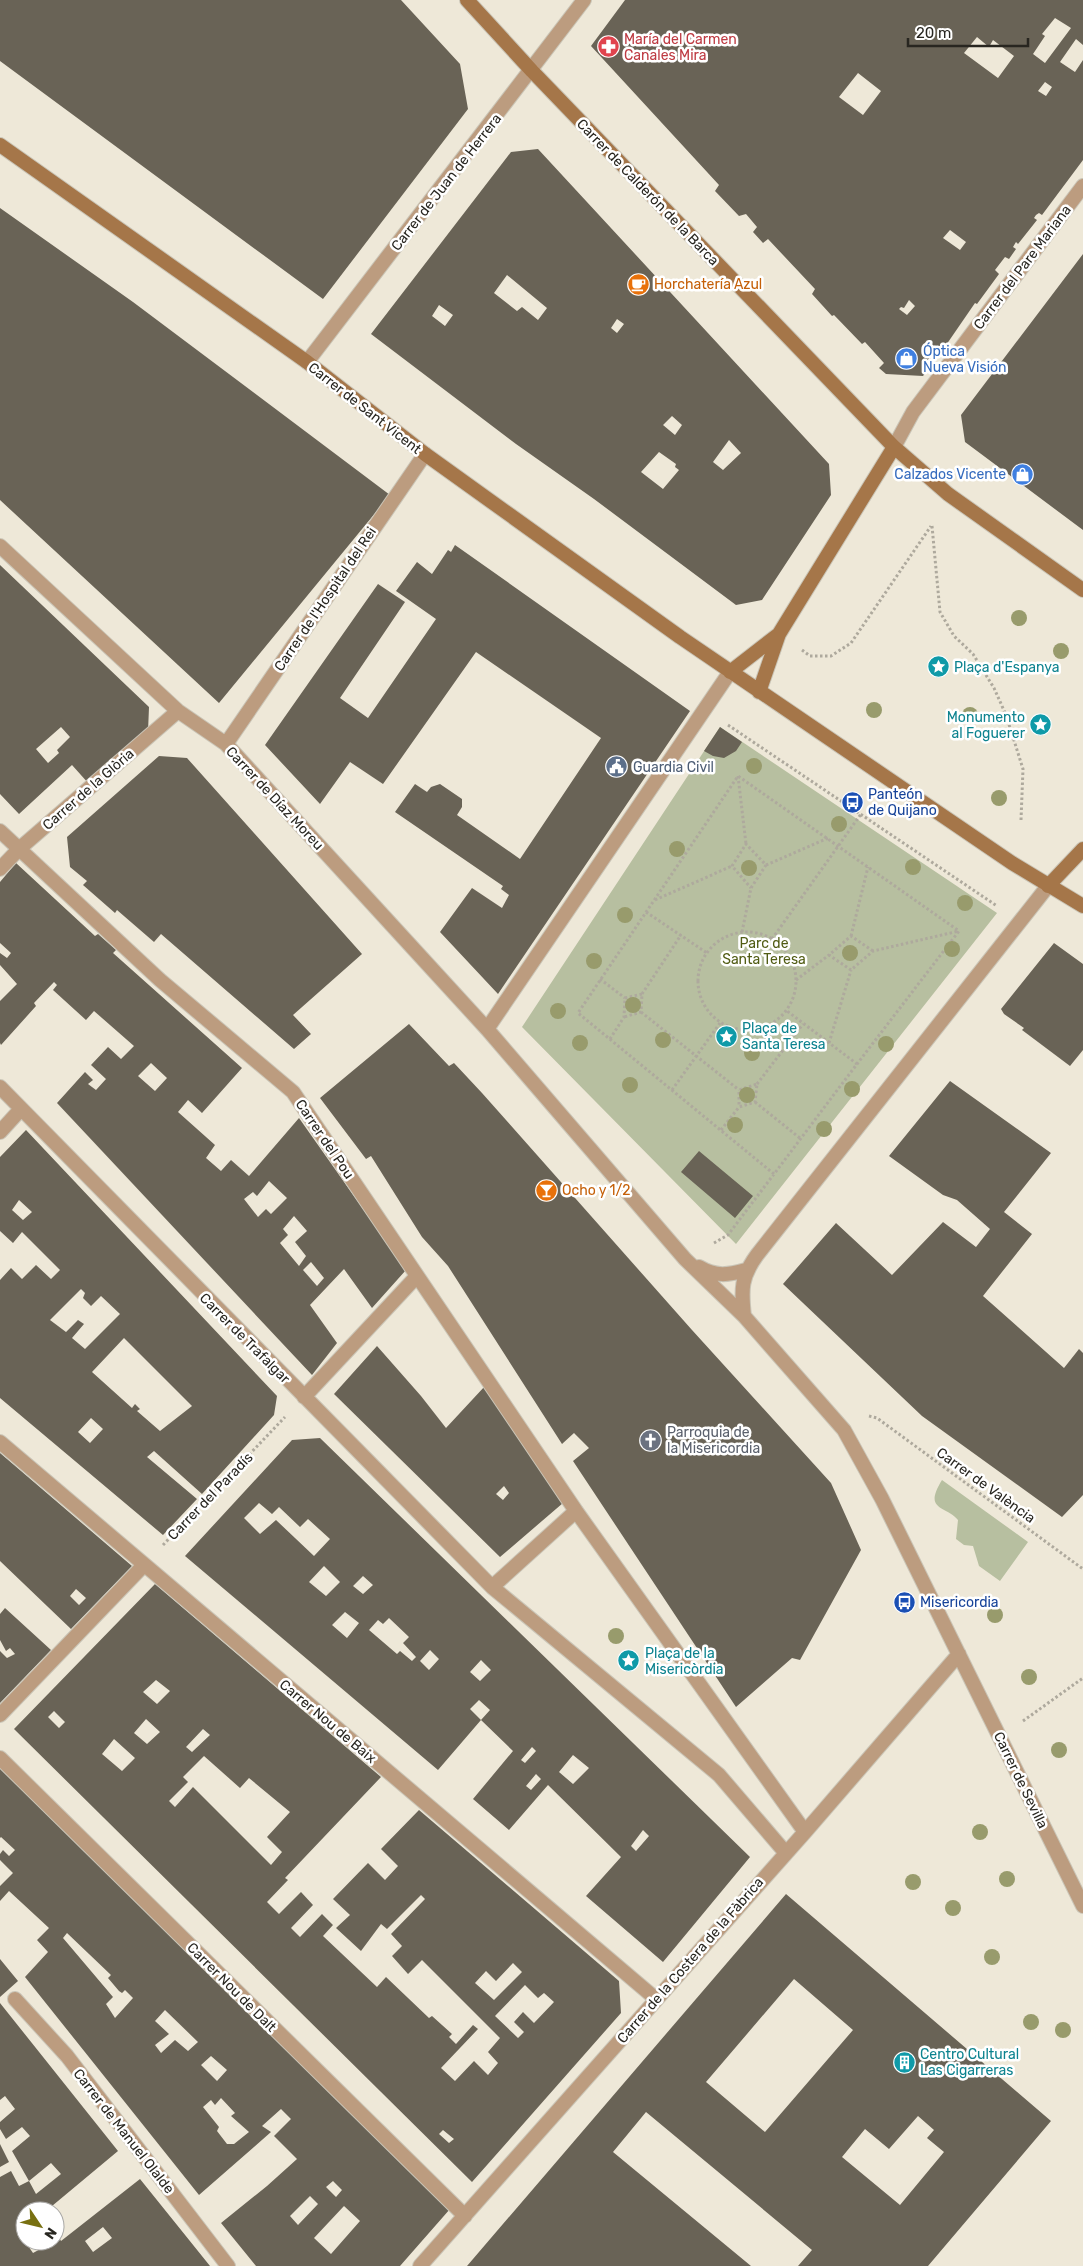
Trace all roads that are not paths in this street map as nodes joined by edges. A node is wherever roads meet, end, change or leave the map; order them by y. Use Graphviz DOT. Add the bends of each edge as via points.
graph roads {
  1 [pos="467,0"];
  2 [pos="584,0"];
  3 [pos="532,71"];
  4 [pos="0,145"];
  5 [pos="1083,186"];
  6 [pos="307,362"];
  7 [pos="894,447"];
  8 [pos="425,454"];
  9 [pos="0,546"];
  10 [pos="1082,588"];
  11 [pos="779,634"];
  12 [pos="730,672"];
  13 [pos="759,692"];
  14 [pos="178,711"];
  15 [pos="226,744"];
  16 [pos="0,831"];
  17 [pos="1083,849"];
  18 [pos="19,850"];
  19 [pos="0,869"];
  20 [pos="1048,886"];
  21 [pos="1083,906"];
  22 [pos="487,1029"];
  23 [pos="0,1087"];
  24 [pos="20,1109"];
  25 [pos="0,1132"];
  26 [pos="685,1259"];
  27 [pos="746,1270"];
  28 [pos="417,1276"];
  29 [pos="744,1316"];
  30 [pos="304,1397"];
  31 [pos="0,1442"];
  32 [pos="576,1511"];
  33 [pos="144,1565"];
  34 [pos="492,1587"];
  35 [pos="959,1654"];
  36 [pos="0,1715"];
  37 [pos="0,1758"];
  38 [pos="805,1832"];
  39 [pos="785,1852"];
  40 [pos="1083,1906"];
  41 [pos="15,1999"];
  42 [pos="656,1999"];
  43 [pos="465,2216"];
  44 [pos="228,2266"];
  45 [pos="420,2266"];
  1 -- 3 [label="main road, Carrer de Calderón de la Barca"];
  2 -- 3 [label="street, Carrer de Juan de Herrera"];
  3 -- 6 [label="street, Carrer de Juan de Herrera"];
  3 -- 7 [label="main road, Carrer de Calderón de la Barca"];
  4 -- 6 [label="main road, Carrer de Sant Vicent"];
  5 -- 7 [label="street, Carrer del Pare Mariana" via="914,412"];
  6 -- 8 [label="main road, Carrer de Sant Vicent"];
  7 -- 10 [label="main road" via="948,494"];
  7 -- 11 [label="main road"];
  8 -- 12 [label="main road, Carrer de Sant Vicent"];
  8 -- 15 [label="street, Carrer de l'Hospital del Rei"];
  9 -- 14 [label="street, Carrer de Díaz Moreu"];
  11 -- 12 [label="main road"];
  11 -- 13 [label="main road"];
  12 -- 13 [label="main road"];
  12 -- 22 [label="street"];
  13 -- 20 [label="main road"];
  14 -- 15 [label="street, Carrer de Díaz Moreu"];
  14 -- 18 [label="street, Carrer de la Glòria"];
  15 -- 22 [label="street, Carrer de Díaz Moreu"];
  16 -- 18 [label="street, Carrer del Pou"];
  17 -- 20 [label="main road"];
  18 -- 19 [label="street, Carrer de la Glòria"];
  18 -- 28 [label="street, Carrer del Pou" via="160,980 293,1092"];
  20 -- 21 [label="main road"];
  20 -- 27 [label="street"];
  22 -- 26 [label="street"];
  23 -- 24 [label="street, Carrer de Trafalgar"];
  24 -- 25 [label="street"];
  24 -- 30 [label="street, Carrer de Trafalgar"];
  26 -- 27 [label="street" via="710,1273 724,1276"];
  26 -- 29 [label="street"];
  27 -- 29 [label="street" via="741,1290"];
  28 -- 30 [label="street"];
  28 -- 32 [label="street, Carrer del Pou"];
  29 -- 35 [label="street, Carrer de Sevilla" via="844,1430"];
  30 -- 34 [label="street, Carrer de Trafalgar"];
  31 -- 33 [label="street, Carrer Nou de Baix"];
  32 -- 34 [label="street"];
  32 -- 38 [label="street"];
  33 -- 36 [label="street"];
  33 -- 42 [label="street, Carrer Nou de Baix"];
  34 -- 39 [label="street" via="719,1775"];
  35 -- 38 [label="street, Carrer de la Costera de la Fàbrica"];
  35 -- 40 [label="street, Carrer de Sevilla"];
  37 -- 43 [label="street, Carrer Nou de Dalt"];
  38 -- 39 [label="street, Carrer de la Costera de la Fàbrica"];
  39 -- 42 [label="street, Carrer de la Costera de la Fàbrica"];
  41 -- 44 [label="street, Carrer de Manuel Olalde" via="67,2056"];
  42 -- 43 [label="street, Carrer de la Costera de la Fàbrica"];
  43 -- 45 [label="street, Carrer de la Costera de la Fàbrica"];
}
